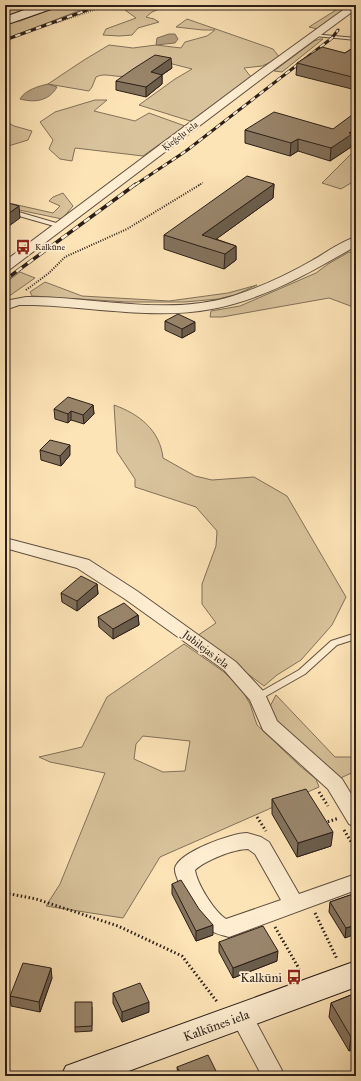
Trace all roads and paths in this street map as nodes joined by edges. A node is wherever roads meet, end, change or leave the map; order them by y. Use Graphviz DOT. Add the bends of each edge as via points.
graph roads {
  1 [pos="50,5"];
  2 [pos="110,5"];
  3 [pos="356,5"];
  4 [pos="5,21"];
  5 [pos="56,23"];
  6 [pos="315,35"];
  7 [pos="356,39"];
  8 [pos="204,182"];
  9 [pos="5,210"];
  10 [pos="61,226"];
  11 [pos="356,240"];
  12 [pos="5,266"];
  13 [pos="8,304"];
  14 [pos="5,543"];
  15 [pos="356,636"];
  16 [pos="258,697"];
  17 [pos="356,819"];
  18 [pos="356,882"];
  19 [pos="5,893"];
  20 [pos="294,904"];
  21 [pos="267,914"];
  22 [pos="301,972"];
  23 [pos="356,974"];
  24 [pos="236,1018"];
  25 [pos="76,1076"];
  26 [pos="274,1076"];
  1 -- 4 [label="main road"];
  2 -- 5 [label="path"];
  3 -- 6 [label="street, Ķieģeļu iela"];
  6 -- 7 [label="lane"];
  6 -- 10 [label="street, Ķieģeļu iela"];
  8 -- 13 [label="path" via="127,229 65,257 49,273"];
  9 -- 10 [label="lane"];
  10 -- 12 [label="street, Ķieģeļu iela"];
  11 -- 13 [label="street" via="292,278 243,298 220,304 189,308 34,301"];
  14 -- 16 [label="street, Jubilejas iela" via="83,564 132,595 230,666"];
  15 -- 16 [label="lane" via="334,644 302,672"];
  16 -- 17 [label="street, Jubilejas iela" via="269,725 335,784"];
  18 -- 20 [label="street"];
  19 -- 24 [label="path" via="36,899 118,926 182,956"];
  20 -- 21 [label="street"];
  20 -- 21 [label="street" via="262,848 253,842 244,841 199,856 186,866 184,871 187,877 212,920 219,926 230,928"];
  21 -- 22 [label="path"];
  23 -- 24 [label="main road, Kalkūnes iela"];
  24 -- 25 [label="main road, Kalkūnes iela"];
  24 -- 26 [label="street"];
}
